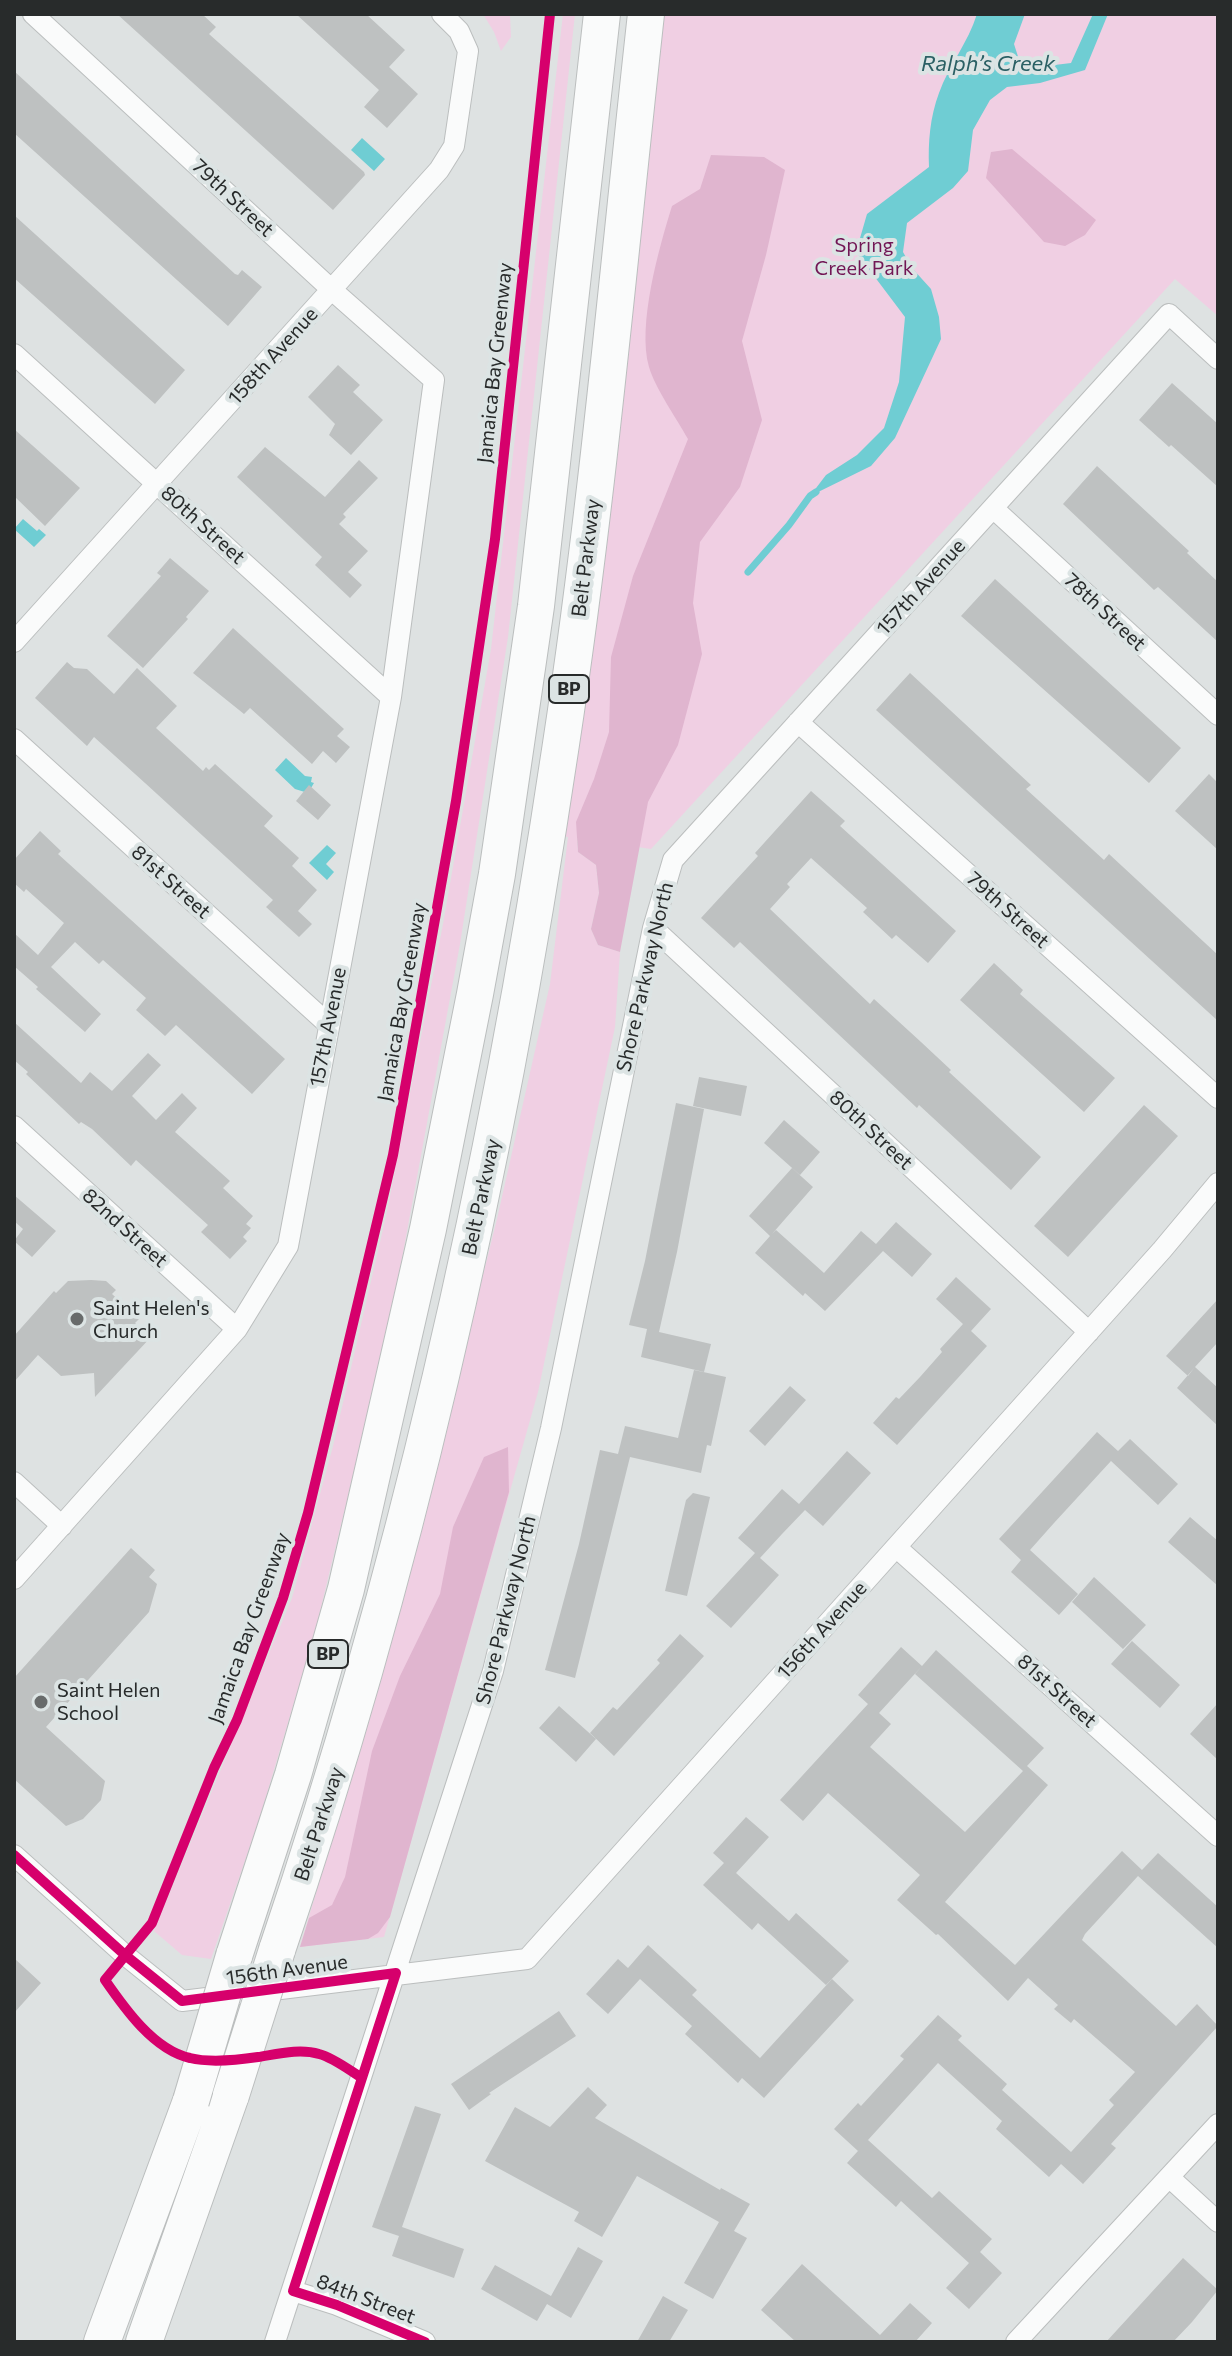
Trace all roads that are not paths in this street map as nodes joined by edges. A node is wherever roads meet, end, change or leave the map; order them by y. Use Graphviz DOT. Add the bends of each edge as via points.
graph roads {
  1 [pos="33,14"];
  2 [pos="442,14"];
  3 [pos="602,14"];
  4 [pos="646,14"];
  5 [pos="332,290"];
  6 [pos="14,354"];
  7 [pos="1218,359"];
  8 [pos="434,380"];
  9 [pos="158,484"];
  10 [pos="993,508"];
  11 [pos="14,642"];
  12 [pos="391,697"];
  13 [pos="1218,715"];
  14 [pos="798,722"];
  15 [pos="14,739"];
  16 [pos="673,860"];
  17 [pos="653,928"];
  18 [pos="328,1024"];
  19 [pos="1218,1098"];
  20 [pos="14,1126"];
  21 [pos="1218,1183"];
  22 [pos="237,1329"];
  23 [pos="1089,1332"];
  24 [pos="14,1482"];
  25 [pos="62,1526"];
  26 [pos="896,1547"];
  27 [pos="14,1579"];
  28 [pos="1218,1836"];
  29 [pos="14,1855"];
  30 [pos="396,1973"];
  31 [pos="1218,2124"];
  32 [pos="1169,2177"];
  33 [pos="1218,2222"];
  34 [pos="293,2291"];
  35 [pos="102,2342"];
  36 [pos="144,2342"];
  37 [pos="275,2342"];
  38 [pos="425,2342"];
  39 [pos="1016,2342"];
  1 -- 5 [label="street, 79th Street"];
  2 -- 5 [label="street, 158th Avenue" via="468,51 454,146 439,170"];
  3 -- 35 [label="highway, Belt Parkway / BP, bridge" via="534,621 497,874 403,1347 346,1589 293,1775 191,2101"];
  4 -- 36 [label="highway, Belt Parkway / BP, bridge" via="562,743 495,1133 405,1526 324,1813"];
  5 -- 8 [label="street, 79th Street"];
  5 -- 9 [label="street, 158th Avenue"];
  6 -- 9 [label="street, 80th Street"];
  7 -- 10 [label="street, 157th Avenue" via="1169,314"];
  8 -- 12 [label="street, 157th Avenue"];
  9 -- 11 [label="street, 158th Avenue"];
  9 -- 12 [label="street, 80th Street"];
  10 -- 13 [label="street, 78th Street"];
  10 -- 14 [label="street, 157th Avenue"];
  12 -- 18 [label="street, 157th Avenue"];
  14 -- 16 [label="street, 157th Avenue"];
  14 -- 19 [label="street, 79th Street"];
  15 -- 18 [label="street, 81st Street"];
  16 -- 17 [label="street, Shore Parkway North"];
  17 -- 23 [label="street, 80th Street"];
  17 -- 30 [label="street, Shore Parkway North" via="551,1428 493,1671"];
  18 -- 22 [label="street, 157th Avenue" via="288,1246"];
  20 -- 22 [label="street, 82nd Street"];
  21 -- 23 [label="street, 156th Avenue"];
  22 -- 25 [label="street, 157th Avenue"];
  23 -- 26 [label="street, 156th Avenue"];
  24 -- 25 [label="street"];
  25 -- 27 [label="street, 157th Avenue"];
  26 -- 28 [label="street, 81st Street"];
  26 -- 30 [label="street, 156th Avenue" via="527,1959"];
  29 -- 30 [label="street, 156th Avenue" via="182,2001"];
  30 -- 34 [label="street, Shore Parkway North"];
  31 -- 32 [label="street"];
  32 -- 33 [label="street"];
  32 -- 39 [label="street"];
  34 -- 37 [label="street, Shore Parkway North"];
  34 -- 38 [label="street, 84th Street"];
}
